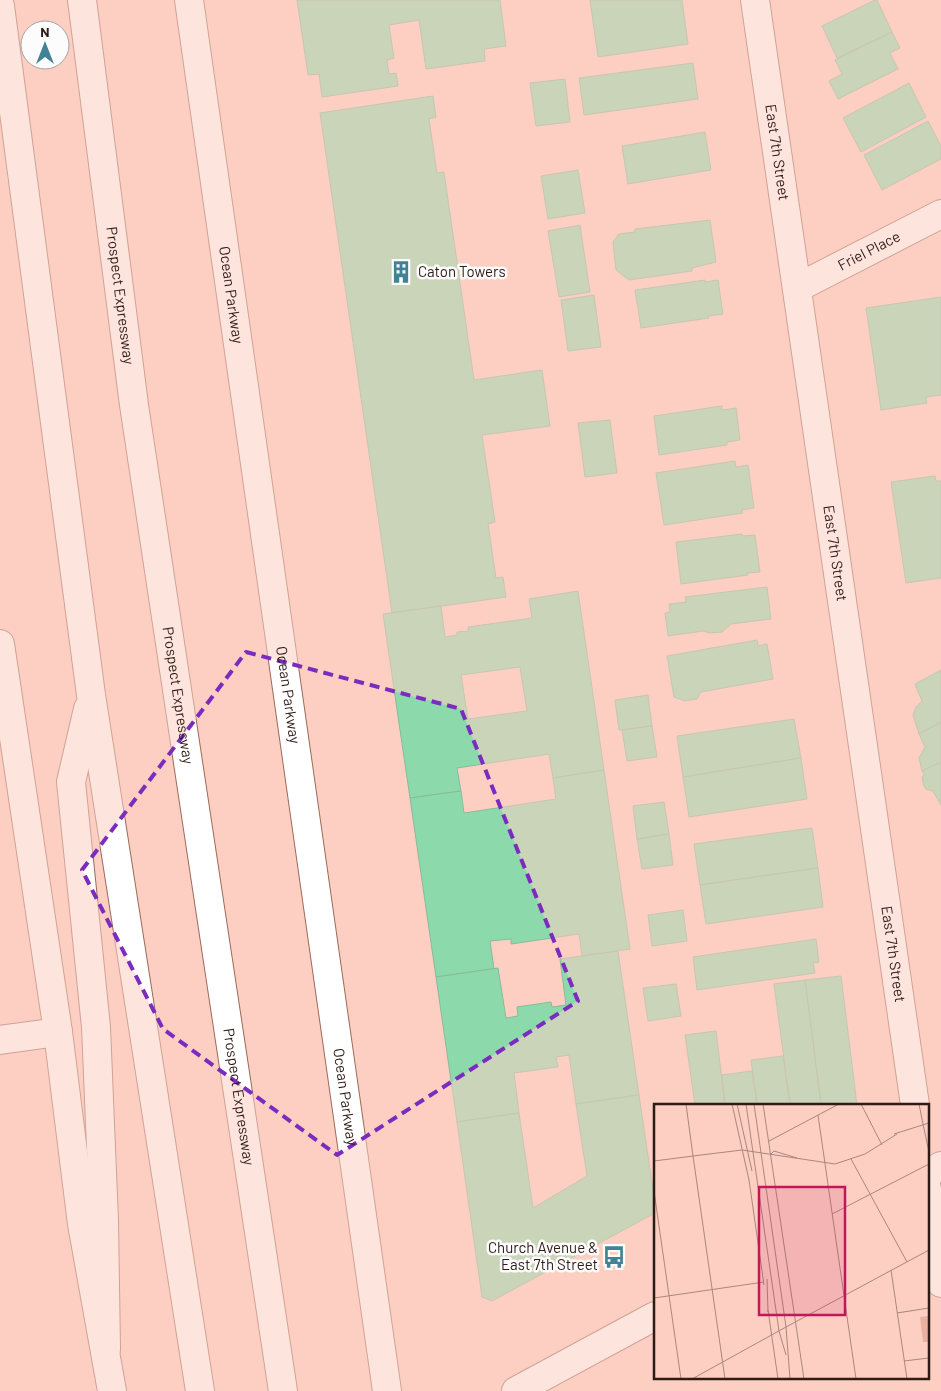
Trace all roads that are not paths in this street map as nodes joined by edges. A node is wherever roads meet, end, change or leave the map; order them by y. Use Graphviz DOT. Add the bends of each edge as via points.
graph roads {
  1 [pos="82,0"];
  2 [pos="189,0"];
  3 [pos="755,0"];
  4 [pos="0,6"];
  5 [pos="0,81"];
  6 [pos="15,112"];
  7 [pos="941,214"];
  8 [pos="797,288"];
  9 [pos="0,644"];
  10 [pos="92,695"];
  11 [pos="58,1032"];
  12 [pos="0,1040"];
  13 [pos="915,1104"];
  14 [pos="941,1166"];
  15 [pos="928,1173"];
  16 [pos="928,1196"];
  17 [pos="941,1283"];
  18 [pos="654,1317"];
  19 [pos="106,1349"];
  20 [pos="112,1391"];
  21 [pos="200,1391"];
  22 [pos="283,1391"];
  23 [pos="387,1391"];
  24 [pos="516,1391"];
  1 -- 22 [label="main road, Prospect Expressway" via="134,405"];
  2 -- 23 [label="main road, Ocean Parkway"];
  3 -- 8 [label="main road, East 7th Street"];
  4 -- 6 [label="main road"];
  5 -- 6 [label="main road"];
  6 -- 10 [label="main road"];
  7 -- 8 [label="main road, Friel Place"];
  8 -- 13 [label="main road, East 7th Street"];
  9 -- 11 [label="main road"];
  10 -- 19 [label="main road" via="71,782 96,1027"];
  10 -- 21 [label="main road"];
  11 -- 12 [label="main road"];
  11 -- 19 [label="main road" via="82,1224"];
  14 -- 15 [label="main road"];
  16 -- 17 [label="main road"];
  18 -- 24 [label="main road"];
  19 -- 20 [label="main road"];
}
